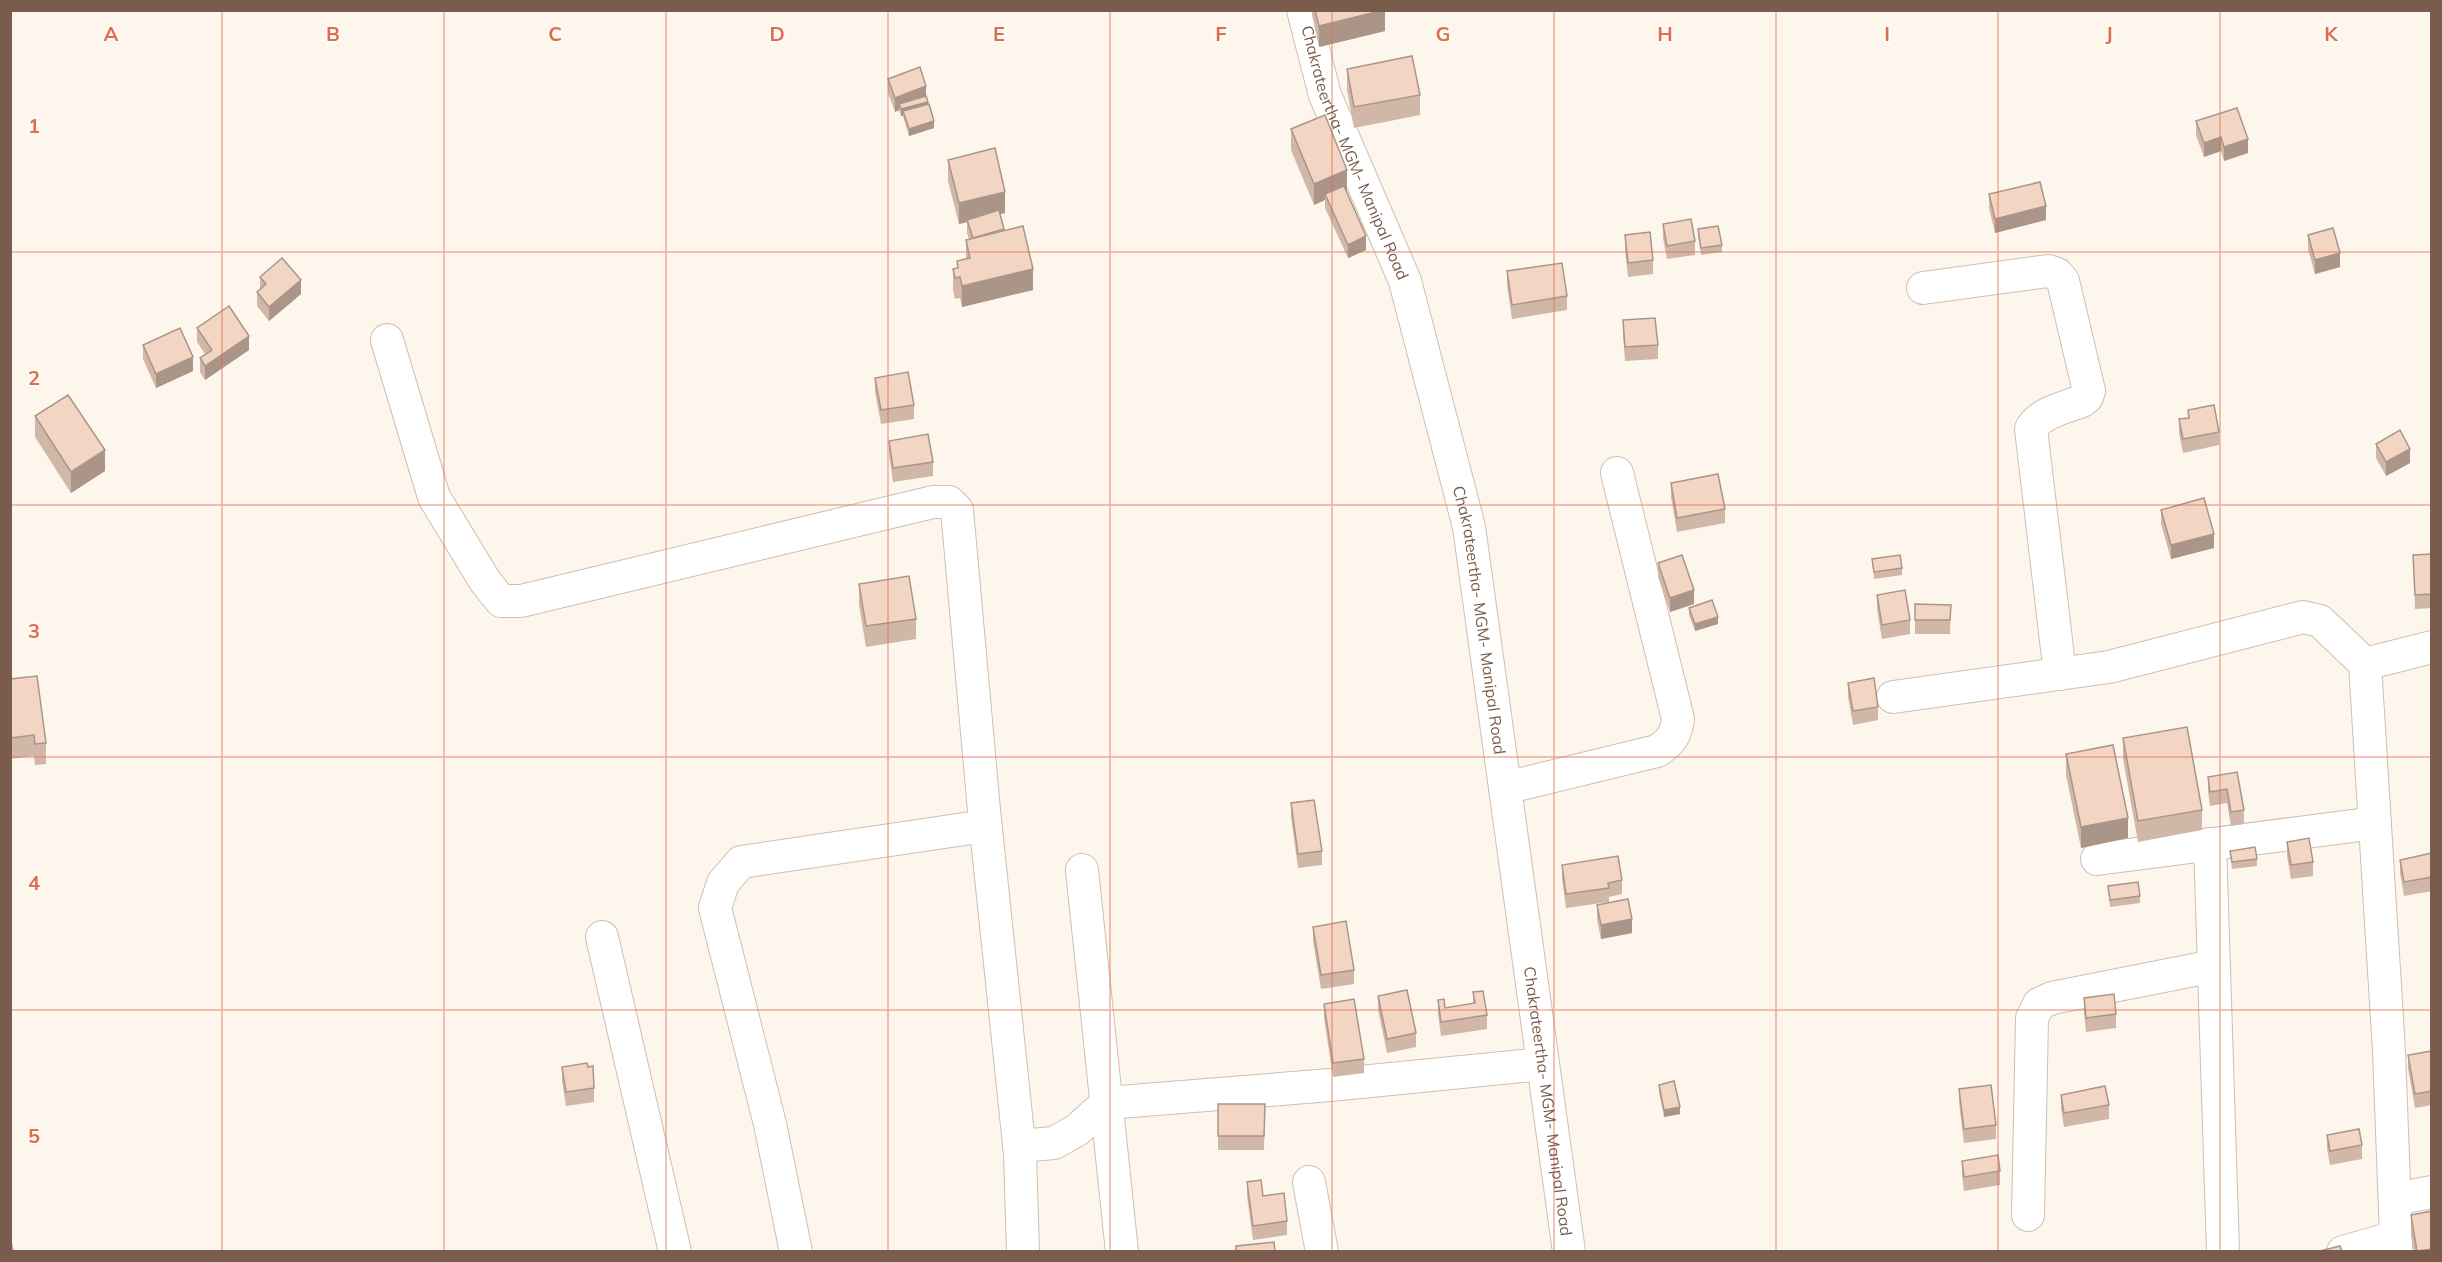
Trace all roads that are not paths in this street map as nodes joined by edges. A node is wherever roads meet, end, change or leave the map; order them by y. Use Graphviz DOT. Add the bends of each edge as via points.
graph roads {
  1 [pos="1303,10"];
  2 [pos="1923,288"];
  3 [pos="387,340"];
  4 [pos="1617,473"];
  5 [pos="2432,647"];
  6 [pos="2365,664"];
  7 [pos="2060,674"];
  8 [pos="1893,697"];
  9 [pos="1505,788"];
  10 [pos="2375,822"];
  11 [pos="985,825"];
  12 [pos="2210,844"];
  13 [pos="2097,859"];
  14 [pos="1082,870"];
  15 [pos="602,937"];
  16 [pos="2214,966"];
  17 [pos="1543,1064"];
  18 [pos="1107,1103"];
  19 [pos="1019,1146"];
  20 [pos="1309,1182"];
  21 [pos="2432,1192"];
  22 [pos="2395,1199"];
  23 [pos="2028,1215"];
  24 [pos="2396,1244"];
  25 [pos="675,1251"];
  26 [pos="796,1251"];
  27 [pos="1023,1251"];
  28 [pos="1122,1251"];
  29 [pos="1322,1251"];
  30 [pos="1569,1251"];
  31 [pos="2223,1251"];
  32 [pos="2343,1251"];
  1 -- 9 [label="street, Chakrateertha- MGM- Manipal Road" via="1325,95 1405,281 1469,527"];
  2 -- 7 [label="street" via="2048,271 2063,281 2089,391 2082,401 2042,417 2031,429"];
  3 -- 11 [label="street" via="434,498 501,601 521,601 933,502 949,502 957,510"];
  4 -- 9 [label="street" via="1678,719 1677,732 1658,751"];
  5 -- 6 [label="street"];
  6 -- 7 [label="street" via="2320,621 2303,617 2109,667"];
  6 -- 10 [label="street"];
  7 -- 8 [label="street"];
  9 -- 17 [label="street, Chakrateertha- MGM- Manipal Road"];
  10 -- 12 [label="street"];
  10 -- 22 [label="street"];
  11 -- 19 [label="street"];
  11 -- 26 [label="street" via="741,862 723,883 715,908 770,1124"];
  12 -- 13 [label="street"];
  12 -- 16 [label="street"];
  14 -- 18 [label="street"];
  15 -- 25 [label="street"];
  16 -- 23 [label="street" via="2052,998 2039,1004 2032,1018"];
  16 -- 31 [label="street"];
  17 -- 18 [label="street"];
  17 -- 30 [label="street, Chakrateertha- MGM- Manipal Road"];
  18 -- 19 [label="street" via="1077,1130 1054,1143"];
  18 -- 28 [label="street"];
  19 -- 27 [label="street"];
  20 -- 29 [label="street"];
  21 -- 22 [label="street"];
  22 -- 24 [label="street"];
  24 -- 32 [label="street"];
}
